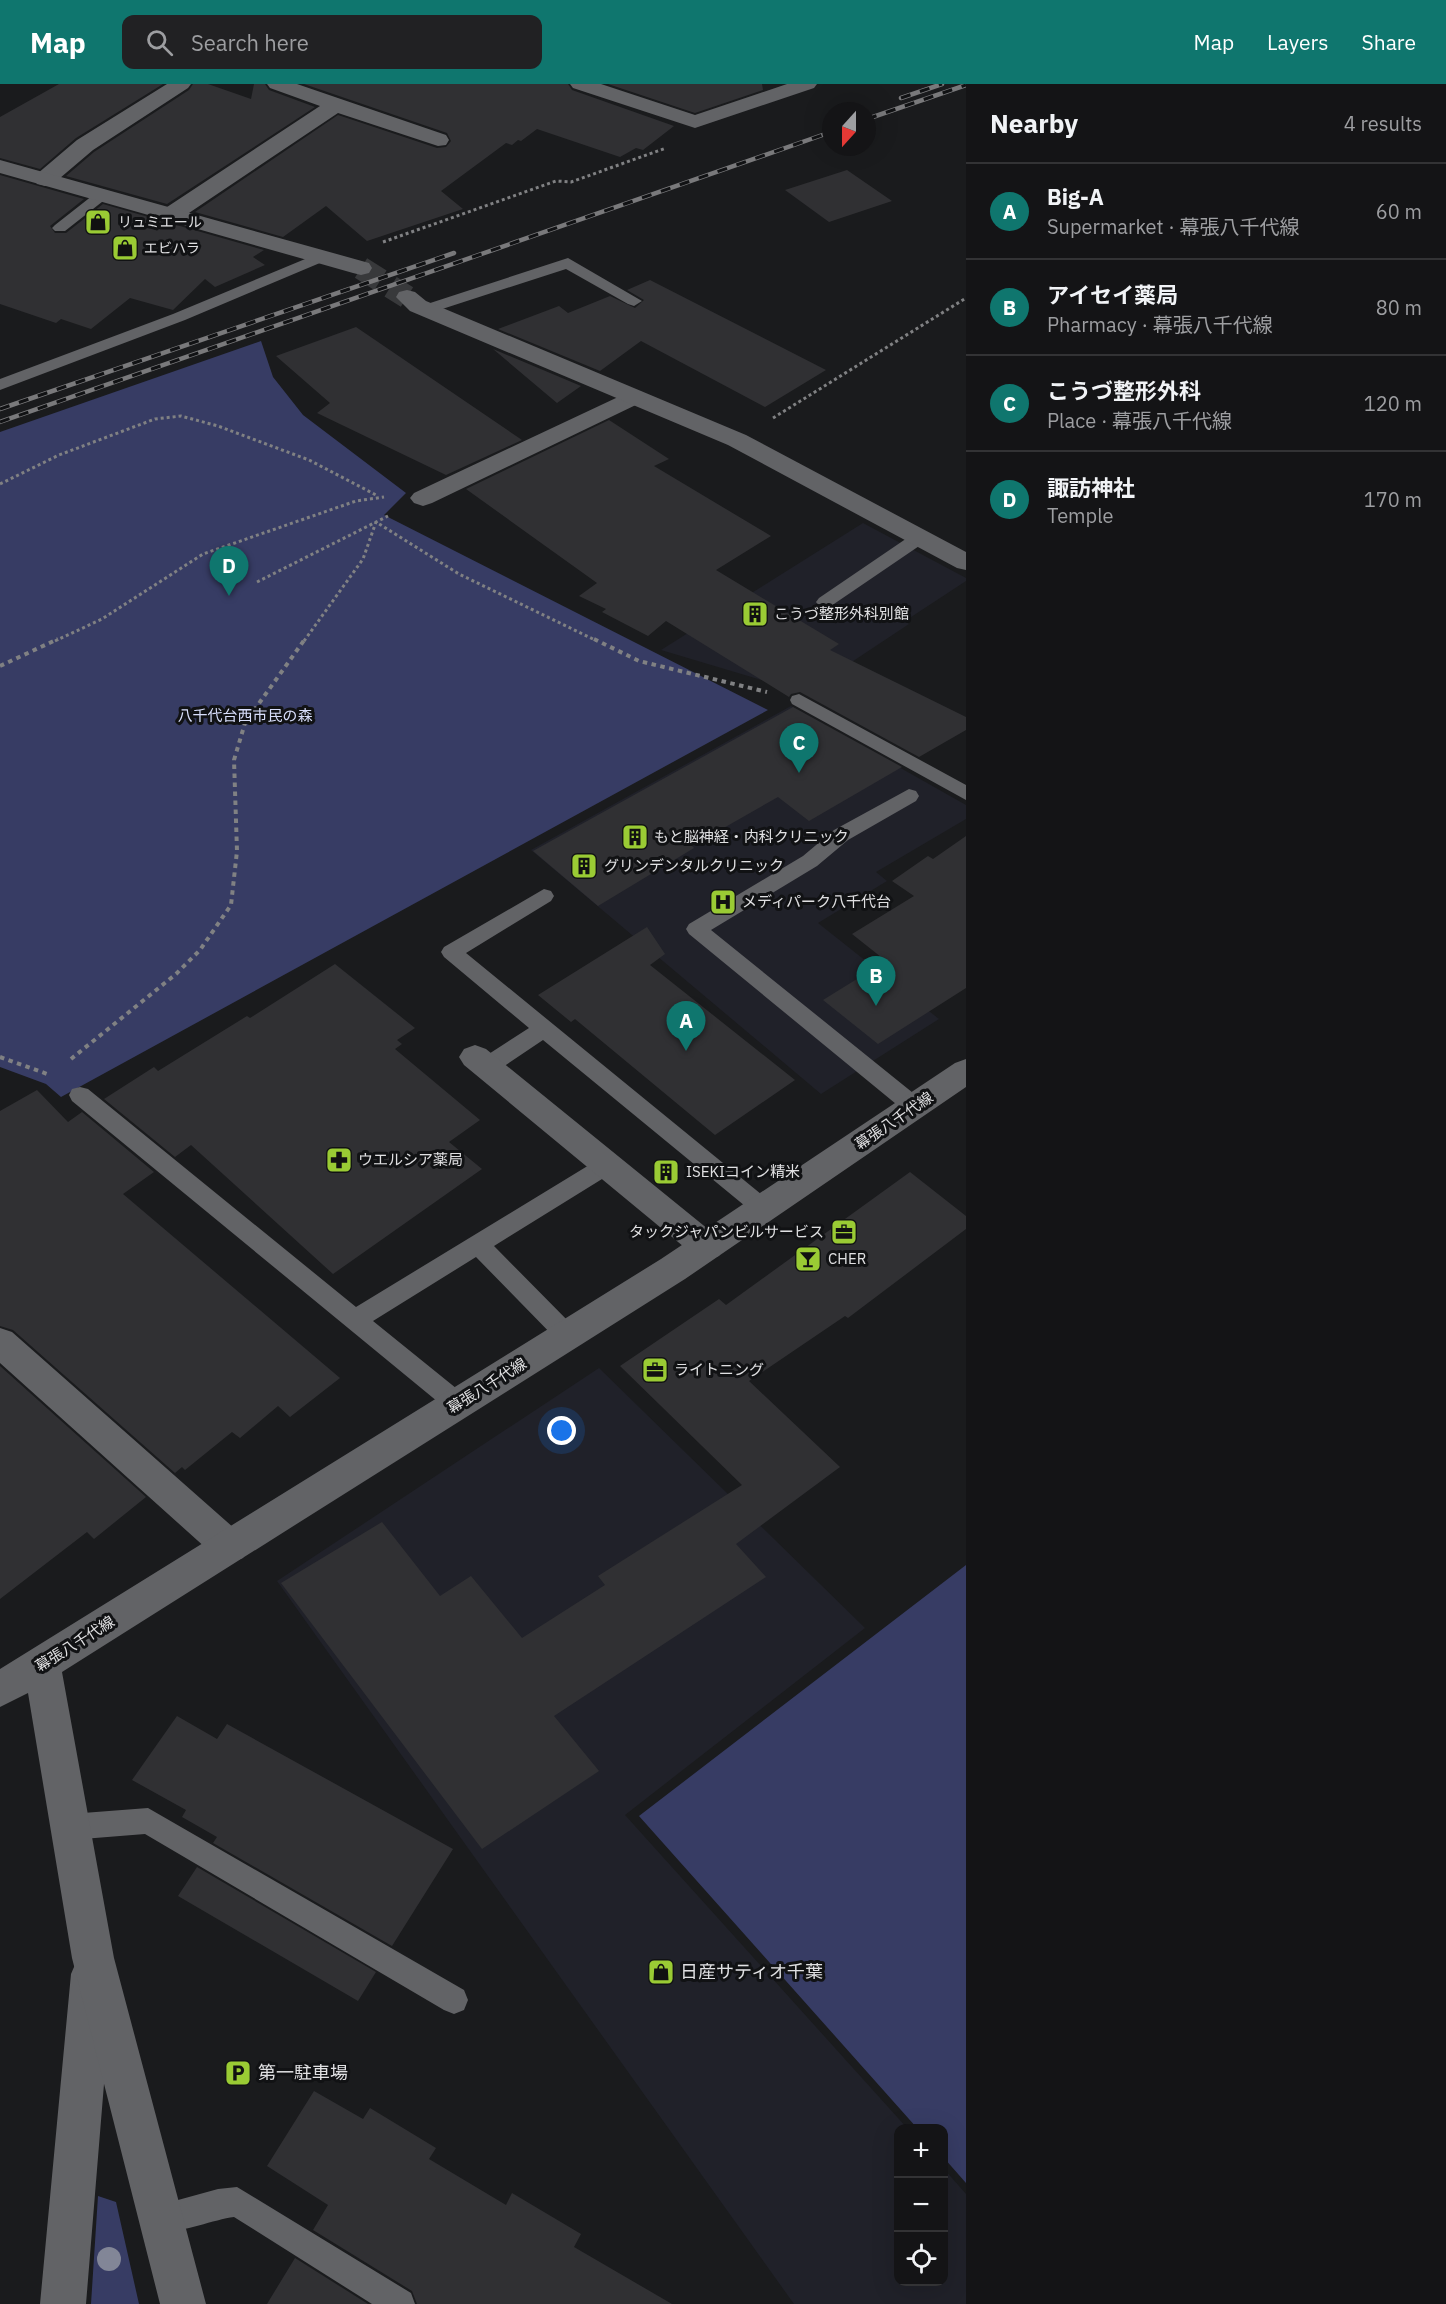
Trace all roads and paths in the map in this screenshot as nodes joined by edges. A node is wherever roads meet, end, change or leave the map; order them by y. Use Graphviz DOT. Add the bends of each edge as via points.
graph roads {
  1 [pos="181,84"];
  2 [pos="278,84"];
  3 [pos="579,84"];
  4 [pos="807,84"];
  5 [pos="336,105"];
  6 [pos="438,140"];
  7 [pos="668,148"];
  8 [pos="0,167"];
  9 [pos="45,179"];
  10 [pos="102,195"];
  11 [pos="172,214"];
  12 [pos="60,228"];
  13 [pos="327,258"];
  14 [pos="362,268"];
  15 [pos="966,298"];
  16 [pos="634,301"];
  17 [pos="417,303"];
  18 [pos="0,385"];
  19 [pos="633,397"];
  20 [pos="737,440"];
  21 [pos="0,484"];
  22 [pos="423,498"];
  23 [pos="376,522"];
  24 [pos="919,538"];
  25 [pos="966,562"];
  26 [pos="257,582"];
  27 [pos="825,602"];
  28 [pos="0,666"];
  29 [pos="799,700"];
  30 [pos="966,793"];
  31 [pos="909,796"];
  32 [pos="544,896"];
  33 [pos="545,1028"];
  34 [pos="0,1058"];
  35 [pos="480,1062"];
  36 [pos="966,1071"];
  37 [pos="53,1076"];
  38 [pos="80,1095"];
  39 [pos="915,1107"];
  40 [pos="607,1165"];
  41 [pos="764,1209"];
  42 [pos="477,1245"];
  43 [pos="707,1247"];
  44 [pos="355,1320"];
  45 [pos="568,1336"];
  46 [pos="0,1342"];
  47 [pos="458,1404"];
  48 [pos="230,1547"];
  49 [pos="42,1664"];
  50 [pos="0,1690"];
  51 [pos="70,1827"];
  52 [pos="93,1958"];
  53 [pos="454,2000"];
  54 [pos="160,2219"];
  55 [pos="63,2304"];
  56 [pos="183,2304"];
  57 [pos="400,2304"];
  1 -- 9 [label="street" via="84,145"];
  2 -- 5 [label="street"];
  3 -- 4 [label="street" via="695,122"];
  5 -- 6 [label="street"];
  5 -- 11 [label="street"];
  7 -- 13 [label="path"];
  8 -- 9 [label="street"];
  9 -- 10 [label="street"];
  10 -- 11 [label="street"];
  10 -- 12 [label="lane"];
  11 -- 13 [label="street"];
  13 -- 14 [label="street"];
  13 -- 18 [label="lane"];
  15 -- 20 [label="path"];
  16 -- 17 [label="lane" via="568,263"];
  17 -- 19 [label="street"];
  19 -- 20 [label="street"];
  19 -- 22 [label="street"];
  20 -- 24 [label="street"];
  21 -- 28 [label="path" via="59,455 155,419 181,416 309,460 378,496 203,554 102,619"];
  22 -- 23 [label="path"];
  23 -- 26 [label="path"];
  23 -- 29 [label="path" via="459,574 639,661"];
  23 -- 37 [label="path" via="363,559 245,723 234,759 237,851 231,905 200,950 176,974"];
  24 -- 25 [label="street"];
  24 -- 27 [label="lane"];
  29 -- 30 [label="lane"];
  31 -- 39 [label="lane" via="696,929"];
  32 -- 33 [label="lane" via="451,952"];
  33 -- 35 [label="lane"];
  33 -- 41 [label="lane"];
  34 -- 37 [label="path"];
  35 -- 40 [label="street"];
  36 -- 39 [label="street, 幕張八千代線"];
  37 -- 38 [label="path"];
  38 -- 44 [label="lane"];
  39 -- 41 [label="street, 幕張八千代線"];
  40 -- 42 [label="lane"];
  40 -- 43 [label="street"];
  41 -- 43 [label="street, 幕張八千代線"];
  42 -- 44 [label="lane"];
  42 -- 45 [label="lane"];
  43 -- 45 [label="street, 幕張八千代線"];
  44 -- 47 [label="lane"];
  45 -- 47 [label="street, 幕張八千代線"];
  46 -- 48 [label="street"];
  47 -- 48 [label="street, 幕張八千代線"];
  48 -- 49 [label="street, 幕張八千代線"];
  49 -- 50 [label="street, 幕張八千代線"];
  49 -- 51 [label="street"];
  51 -- 52 [label="street"];
  51 -- 53 [label="lane" via="147,1821"];
  52 -- 54 [label="street"];
  52 -- 55 [label="street"];
  54 -- 56 [label="street"];
  54 -- 57 [label="lane" via="237,2202"];
}
